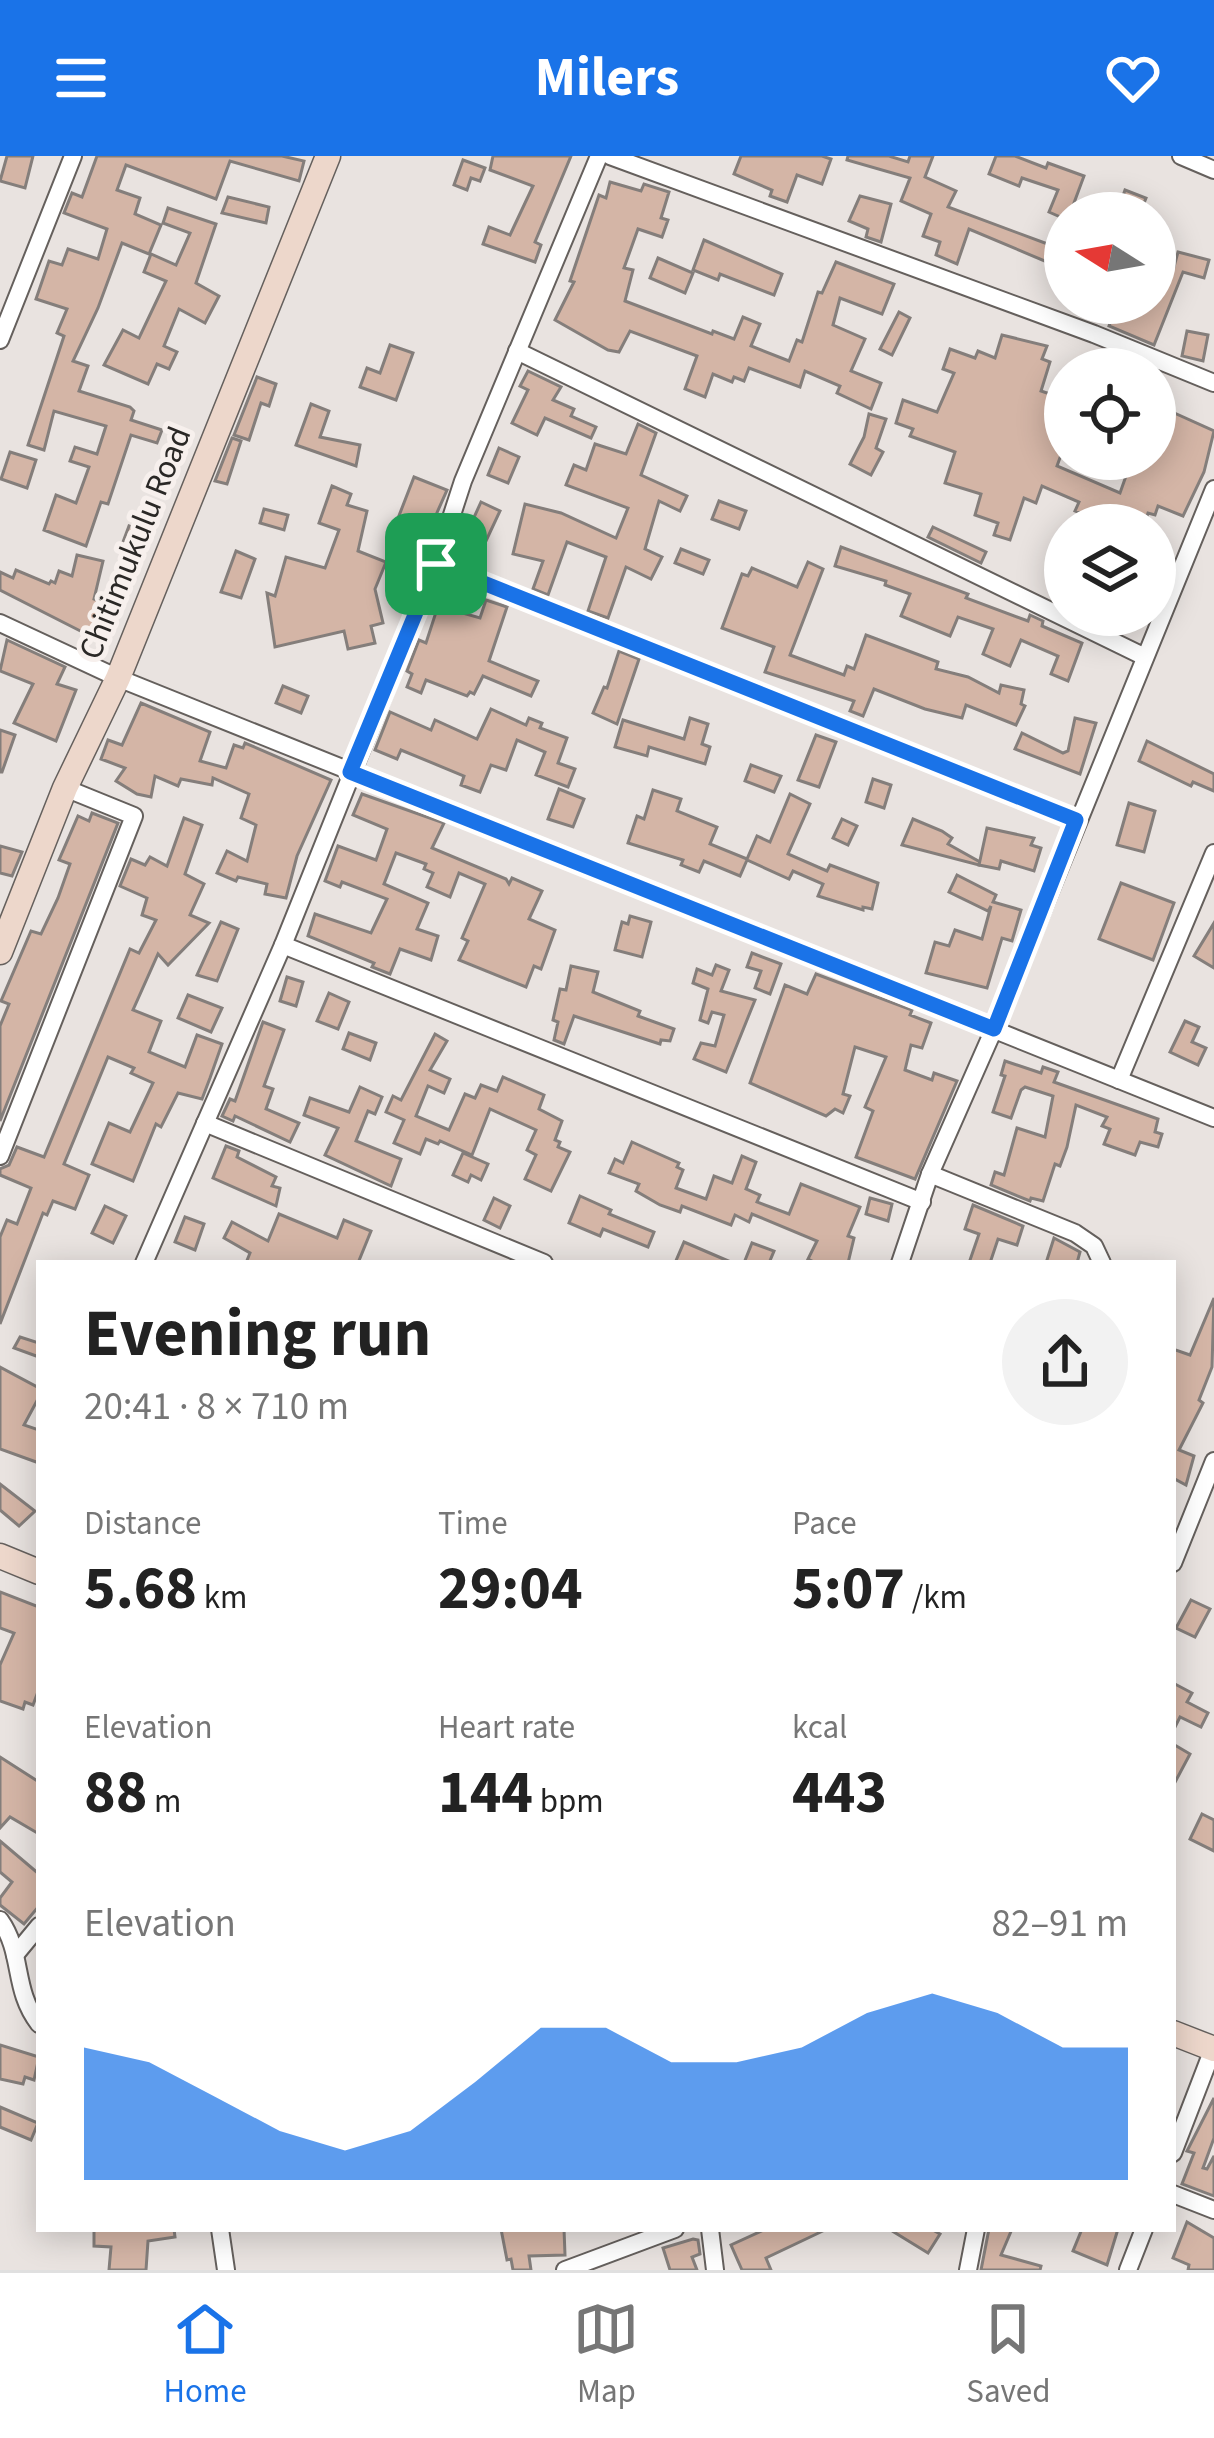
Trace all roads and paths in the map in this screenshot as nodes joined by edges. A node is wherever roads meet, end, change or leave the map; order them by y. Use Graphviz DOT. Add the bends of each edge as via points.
graph roads {
  1 [pos="73,156"];
  2 [pos="328,156"];
  3 [pos="599,156"];
  4 [pos="610,156"];
  5 [pos="1181,156"];
  6 [pos="1214,170"];
  7 [pos="0,340"];
  8 [pos="517,351"];
  9 [pos="1214,383"];
  10 [pos="1214,489"];
  11 [pos="436,564"];
  12 [pos="0,623"];
  13 [pos="1145,657"];
  14 [pos="118,678"];
  15 [pos="350,772"];
  16 [pos="65,788"];
  17 [pos="1076,820"];
  18 [pos="1214,853"];
  19 [pos="283,945"];
  20 [pos="0,952"];
  21 [pos="994,1029"];
  22 [pos="1119,1080"];
  23 [pos="1214,1118"];
  24 [pos="205,1123"];
  25 [pos="0,1156"];
  26 [pos="930,1174"];
  27 [pos="922,1202"];
  28 [pos="145,1260"];
  29 [pos="537,1260"];
  30 [pos="901,1260"];
  31 [pos="1101,1260"];
  32 [pos="1214,1461"];
  33 [pos="0,1556"];
  34 [pos="1176,1556"];
  35 [pos="36,1568"];
  36 [pos="0,1920"];
  37 [pos="36,1930"];
  38 [pos="16,1955"];
  39 [pos="36,2019"];
  40 [pos="1176,2034"];
  41 [pos="1214,2049"];
  42 [pos="1176,2145"];
  43 [pos="1176,2195"];
  44 [pos="1214,2210"];
  45 [pos="220,2232"];
  46 [pos="667,2232"];
  47 [pos="710,2232"];
  48 [pos="975,2232"];
  49 [pos="1143,2232"];
  50 [pos="226,2270"];
  51 [pos="566,2270"];
  52 [pos="715,2270"];
  53 [pos="968,2270"];
  54 [pos="1128,2270"];
  1 -- 7 [label="street"];
  2 -- 14 [label="street, Chitimukulu Road"];
  3 -- 8 [label="street"];
  4 -- 9 [label="street"];
  5 -- 6 [label="street"];
  8 -- 11 [label="street"];
  8 -- 13 [label="street"];
  10 -- 13 [label="street"];
  11 -- 15 [label="street"];
  11 -- 17 [label="street"];
  12 -- 14 [label="street"];
  13 -- 17 [label="street"];
  14 -- 15 [label="street"];
  14 -- 16 [label="street, Chitimukulu Road"];
  15 -- 19 [label="street"];
  15 -- 21 [label="street"];
  16 -- 20 [label="street, Chitimukulu Road"];
  16 -- 25 [label="street" via="134,816"];
  17 -- 21 [label="street"];
  18 -- 22 [label="street"];
  19 -- 24 [label="street"];
  19 -- 27 [label="street"];
  21 -- 22 [label="street"];
  21 -- 26 [label="street"];
  22 -- 23 [label="street"];
  24 -- 28 [label="street"];
  24 -- 29 [label="street"];
  26 -- 27 [label="street"];
  26 -- 31 [label="street" via="1075,1233"];
  27 -- 30 [label="street"];
  32 -- 34 [label="street"];
  33 -- 35 [label="street"];
  36 -- 38 [label="street"];
  37 -- 38 [label="street"];
  38 -- 39 [label="street" via="20,1993"];
  40 -- 41 [label="street"];
  41 -- 42 [label="street"];
  43 -- 44 [label="street"];
  45 -- 50 [label="street"];
  46 -- 51 [label="street"];
  47 -- 52 [label="street"];
  48 -- 53 [label="street"];
  49 -- 54 [label="street"];
}
